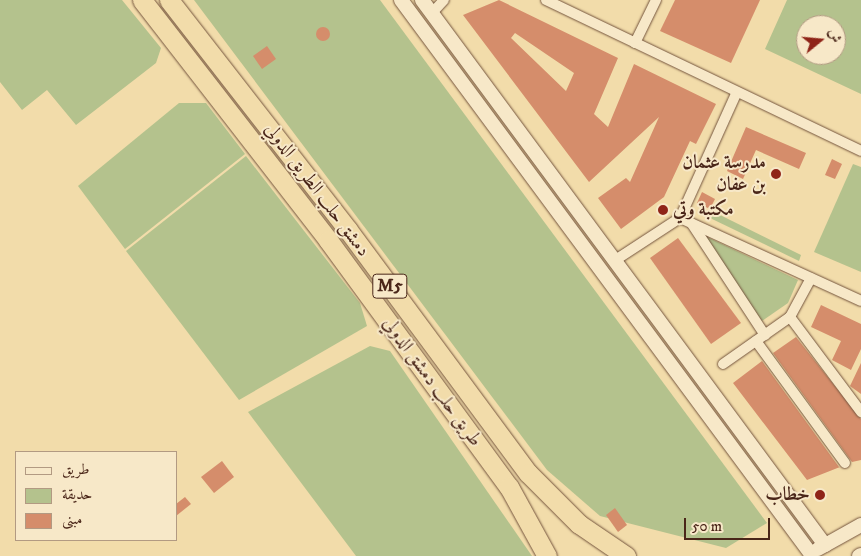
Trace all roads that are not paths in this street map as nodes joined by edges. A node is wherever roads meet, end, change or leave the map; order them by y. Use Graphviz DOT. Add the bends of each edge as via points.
graph roads {
  1 [pos="142,0"];
  2 [pos="170,0"];
  3 [pos="401,0"];
  4 [pos="422,0"];
  5 [pos="444,0"];
  6 [pos="546,0"];
  7 [pos="656,0"];
  8 [pos="431,14"];
  9 [pos="635,43"];
  10 [pos="738,92"];
  11 [pos="861,151"];
  12 [pos="680,218"];
  13 [pos="691,223"];
  14 [pos="617,259"];
  15 [pos="810,278"];
  16 [pos="861,301"];
  17 [pos="790,317"];
  18 [pos="765,335"];
  19 [pos="756,341"];
  20 [pos="723,364"];
  21 [pos="861,412"];
  22 [pos="845,463"];
  23 [pos="861,526"];
  24 [pos="825,545"];
  25 [pos="809,555"];
  26 [pos="547,556"];
  27 [pos="626,556"];
  1 -- 26 [label="highway, طريق حلب دمشق الدولي / M5" via="328,240 509,487"];
  2 -- 27 [label="highway, دمشق حلب الطريق الدولي / M5" via="354,237 528,473 579,524"];
  3 -- 25 [label="street"];
  4 -- 8 [label="street"];
  5 -- 8 [label="street"];
  6 -- 9 [label="street"];
  7 -- 9 [label="street"];
  8 -- 14 [label="street"];
  9 -- 10 [label="street"];
  10 -- 11 [label="street"];
  10 -- 12 [label="street"];
  12 -- 13 [label="street"];
  12 -- 14 [label="street"];
  13 -- 15 [label="street"];
  13 -- 18 [label="street"];
  14 -- 24 [label="street"];
  15 -- 16 [label="street"];
  15 -- 17 [label="street"];
  17 -- 18 [label="street"];
  17 -- 21 [label="street"];
  18 -- 19 [label="street"];
  19 -- 20 [label="street"];
  19 -- 22 [label="street"];
  23 -- 24 [label="street"];
  24 -- 25 [label="street"];
}
